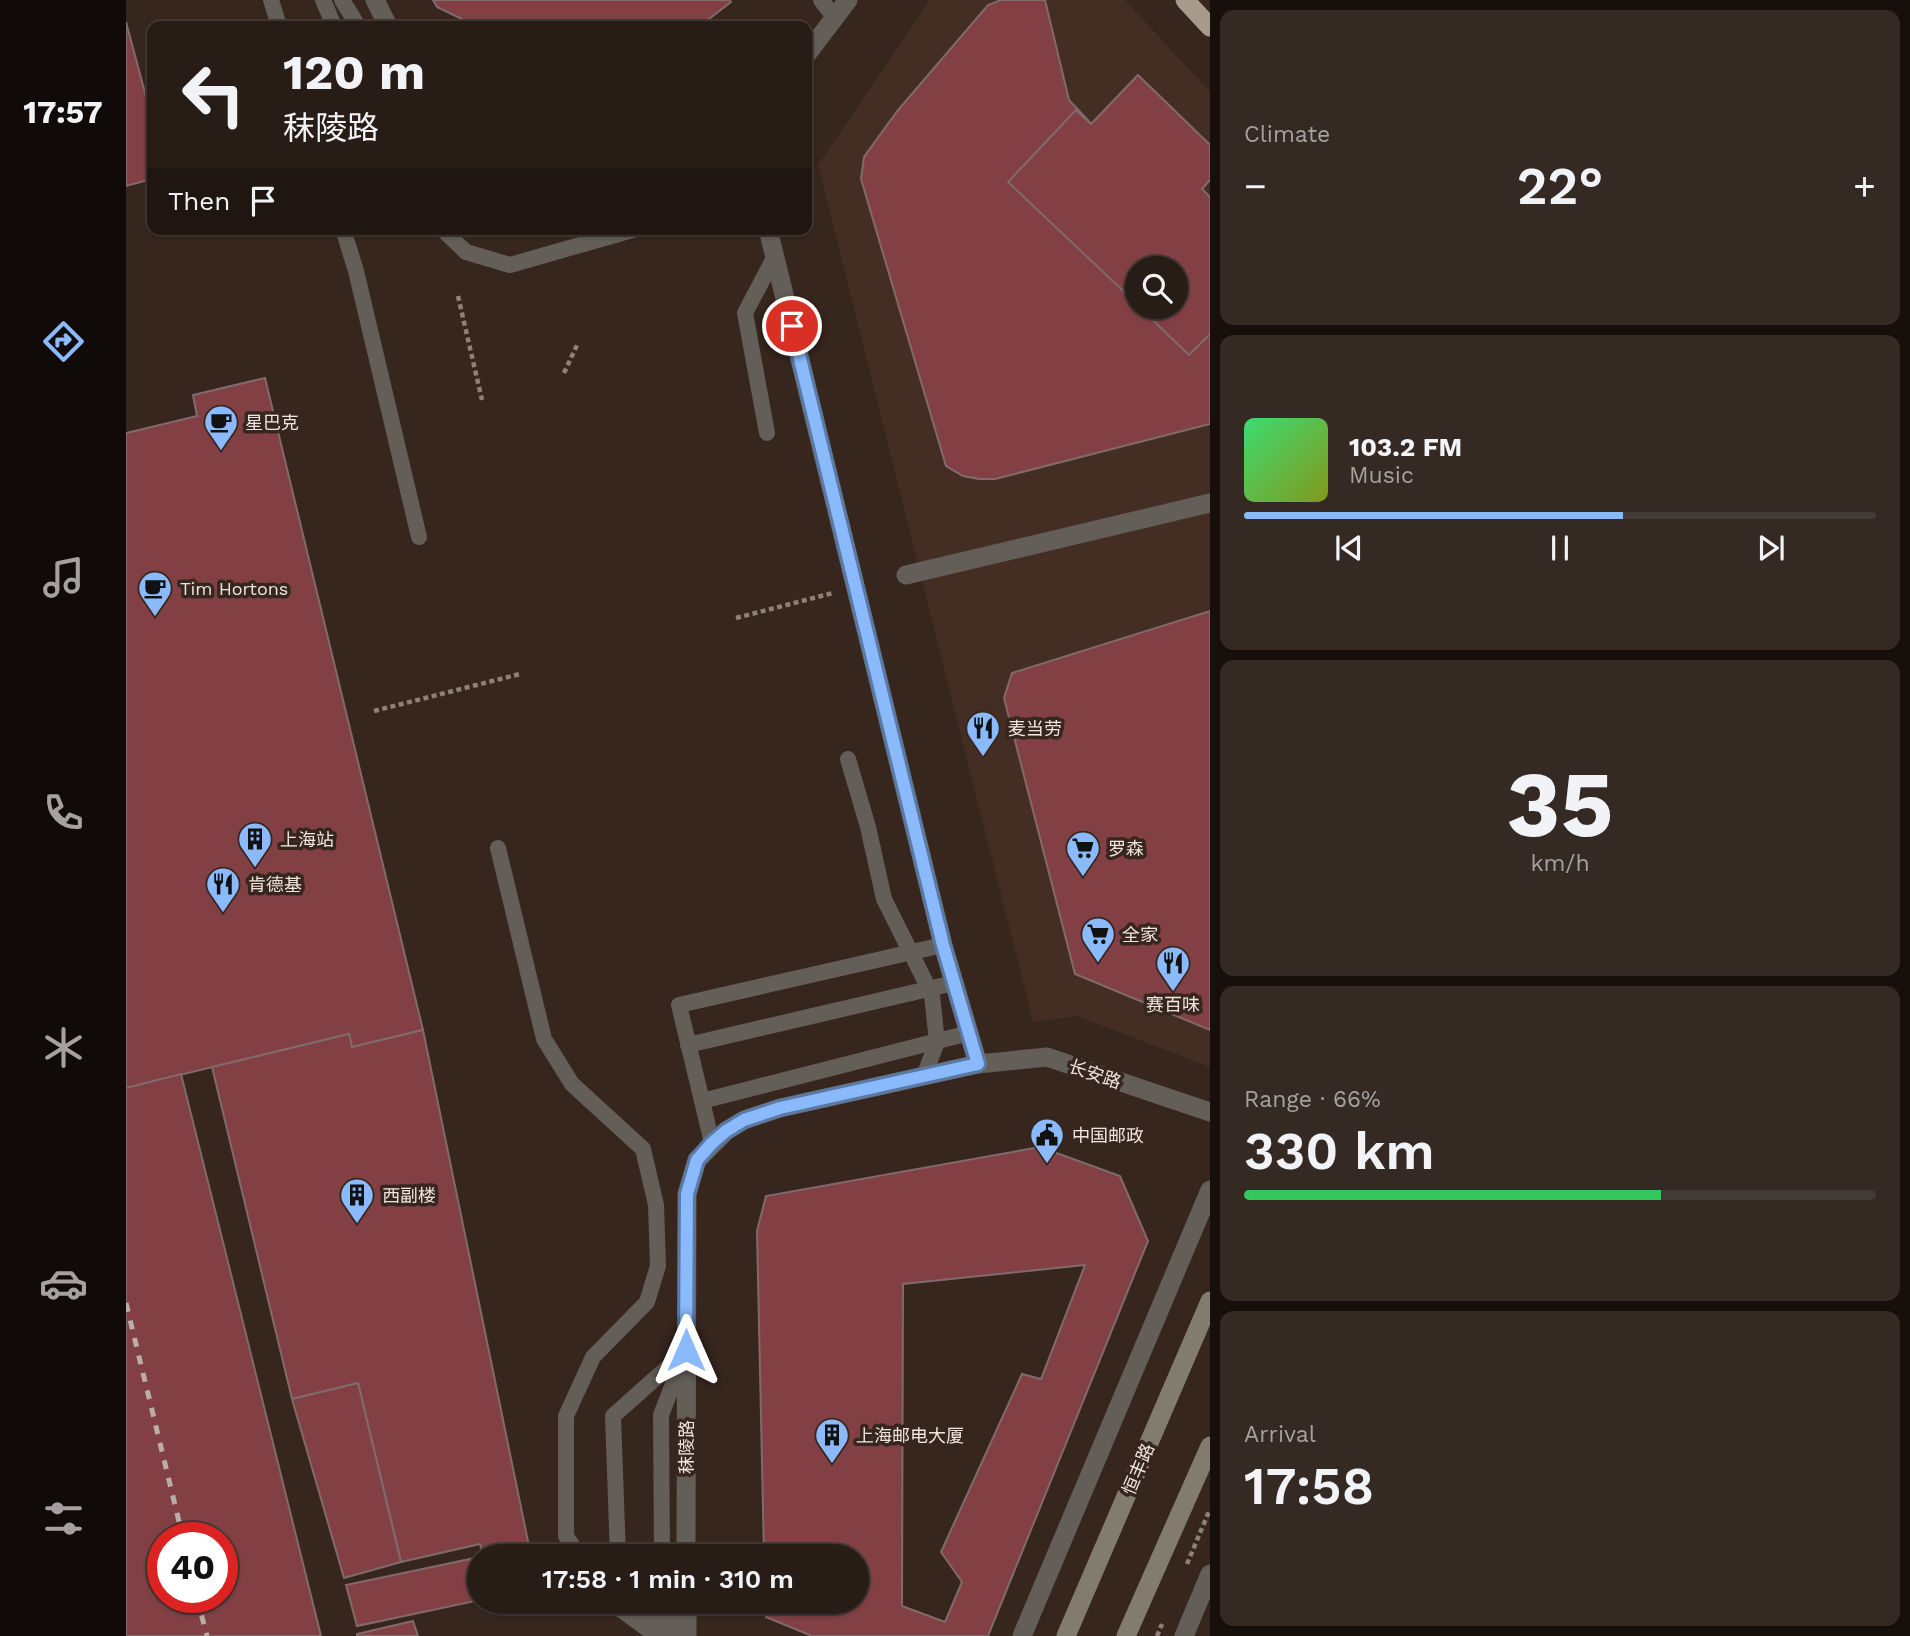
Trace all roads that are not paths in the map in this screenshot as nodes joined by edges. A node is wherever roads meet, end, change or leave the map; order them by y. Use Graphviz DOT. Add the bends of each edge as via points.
graph roads {
  1 [pos="271,0"];
  2 [pos="323,0"];
  3 [pos="342,0"];
  4 [pos="375,0"];
  5 [pos="821,0"];
  6 [pos="848,0"];
  7 [pos="1185,0"];
  8 [pos="835,18"];
  9 [pos="277,21"];
  10 [pos="332,21"];
  11 [pos="355,21"];
  12 [pos="386,21"];
  13 [pos="1210,27"];
  14 [pos="812,48"];
  15 [pos="344,235"];
  16 [pos="448,235"];
  17 [pos="615,235"];
  18 [pos="770,235"];
  19 [pos="775,256"];
  20 [pos="767,433"];
  21 [pos="1210,503"];
  22 [pos="419,537"];
  23 [pos="906,575"];
  24 [pos="848,759"];
  25 [pos="498,848"];
  26 [pos="943,945"];
  27 [pos="910,952"];
  28 [pos="954,983"];
  29 [pos="929,989"];
  30 [pos="969,1034"];
  31 [pos="937,1042"];
  32 [pos="688,1045"];
  33 [pos="978,1064"];
  34 [pos="924,1076"];
  35 [pos="702,1101"];
  36 [pos="1210,1112"];
  37 [pos="712,1143"];
  38 [pos="1210,1190"];
  39 [pos="1210,1301"];
  40 [pos="686,1350"];
  41 [pos="1210,1446"];
  42 [pos="571,1544"];
  43 [pos="617,1544"];
  44 [pos="663,1544"];
  45 [pos="686,1544"];
  46 [pos="1210,1574"];
  47 [pos="627,1614"];
  48 [pos="652,1614"];
  49 [pos="671,1614"];
  50 [pos="687,1614"];
  51 [pos="657,1636"];
  52 [pos="670,1636"];
  53 [pos="679,1636"];
  54 [pos="687,1636"];
  55 [pos="1022,1636"];
  56 [pos="1066,1636"];
  57 [pos="1126,1636"];
  58 [pos="1184,1636"];
  1 -- 9 [label="lane"];
  2 -- 10 [label="lane"];
  3 -- 11 [label="lane"];
  4 -- 12 [label="street"];
  5 -- 8 [label="lane"];
  6 -- 8 [label="street"];
  7 -- 13 [label="highway, bridge"];
  8 -- 14 [label="street"];
  15 -- 22 [label="lane"];
  16 -- 17 [label="lane" via="466,252 510,265"];
  18 -- 19 [label="street"];
  19 -- 20 [label="lane" via="745,313"];
  19 -- 26 [label="street"];
  21 -- 23 [label="street"];
  24 -- 27 [label="lane" via="884,899"];
  25 -- 42 [label="lane" via="544,1040 572,1084 643,1149 656,1205 658,1266 647,1302 593,1357 566,1416 566,1536"];
  26 -- 27 [label="lane"];
  26 -- 28 [label="street"];
  27 -- 29 [label="lane"];
  27 -- 32 [label="lane" via="679,1005"];
  28 -- 29 [label="lane"];
  28 -- 30 [label="street"];
  29 -- 31 [label="lane"];
  29 -- 32 [label="lane"];
  30 -- 31 [label="lane"];
  30 -- 33 [label="street"];
  31 -- 34 [label="lane"];
  31 -- 35 [label="lane"];
  32 -- 35 [label="lane"];
  33 -- 34 [label="street, 秣陵路"];
  33 -- 36 [label="street, 长安路" via="1047,1057"];
  34 -- 37 [label="street, 秣陵路" via="780,1108 744,1120"];
  35 -- 37 [label="lane"];
  37 -- 40 [label="street, 秣陵路" via="697,1160 687,1194"];
  38 -- 55 [label="street"];
  39 -- 56 [label="main road, 恒丰路"];
  40 -- 43 [label="lane" via="612,1416"];
  40 -- 44 [label="lane" via="661,1415"];
  40 -- 45 [label="street, 秣陵路"];
  41 -- 57 [label="main road"];
  46 -- 58 [label="street"];
  47 -- 51 [label="lane"];
  48 -- 52 [label="lane"];
  49 -- 53 [label="lane"];
  50 -- 54 [label="street"];
}
